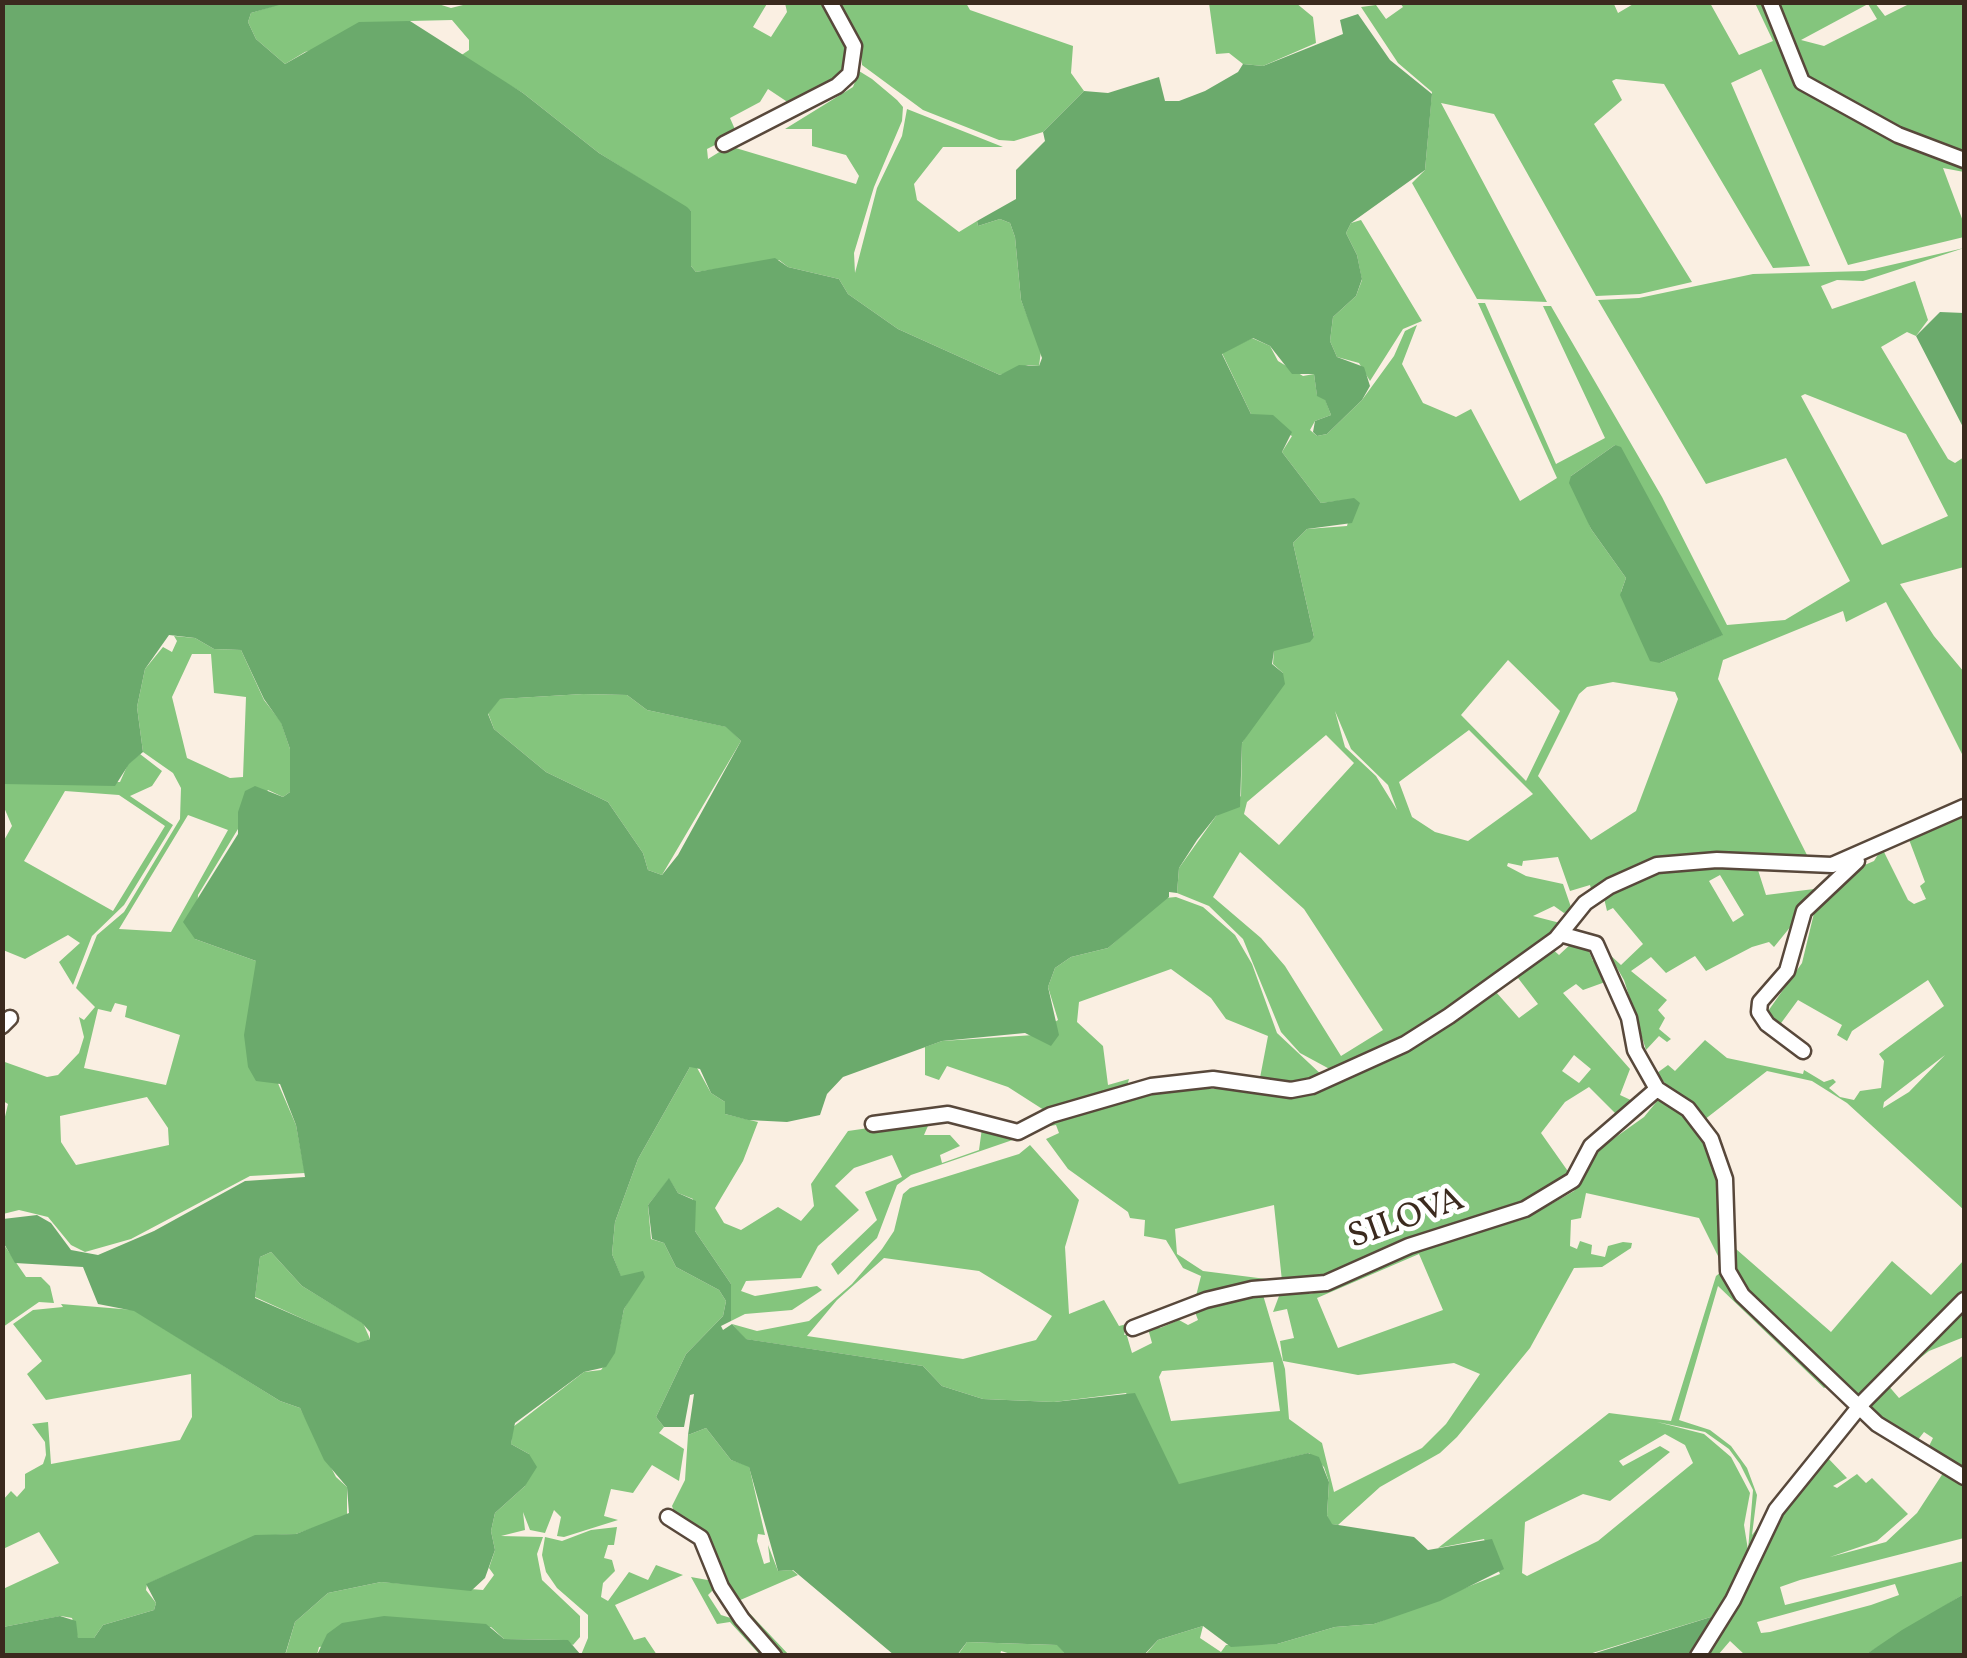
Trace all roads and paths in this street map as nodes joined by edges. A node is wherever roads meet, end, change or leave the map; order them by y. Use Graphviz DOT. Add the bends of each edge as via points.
graph roads {
  1 [pos="830,2"];
  2 [pos="1770,2"];
  3 [pos="724,144"];
  4 [pos="1964,160"];
  5 [pos="1964,807"];
  6 [pos="1865,854"];
  7 [pos="1560,934"];
  8 [pos="1804,1051"];
  9 [pos="1657,1089"];
  10 [pos="874,1124"];
  11 [pos="1964,1300"];
  12 [pos="1133,1328"];
  13 [pos="1860,1406"];
  14 [pos="1964,1477"];
  15 [pos="668,1516"];
  16 [pos="774,1656"];
  17 [pos="1698,1656"];
  1 -- 3 [label="street" via="854,46 850,74"];
  2 -- 4 [label="street" via="1802,82 1898,136"];
  5 -- 6 [label="street"];
  6 -- 7 [label="street" via="1832,865 1656,865 1585,903"];
  6 -- 8 [label="street" via="1804,911 1786,971 1760,1002 1767,1024"];
  7 -- 9 [label="street" via="1596,944 1629,1018 1635,1050"];
  7 -- 10 [label="street" via="1404,1044 1312,1086 1290,1090 1213,1079 1151,1086 1051,1114 1018,1132 948,1114"];
  9 -- 12 [label="street, SILOVA" via="1591,1146 1573,1180 1525,1209 1409,1246 1326,1283 1252,1289"];
  9 -- 13 [label="street" via="1688,1109 1711,1139 1725,1180 1728,1271 1742,1296"];
  11 -- 13 [label="street"];
  13 -- 14 [label="street" via="1877,1424"];
  13 -- 17 [label="street" via="1776,1510"];
  15 -- 16 [label="street" via="701,1538 721,1587"];
}
